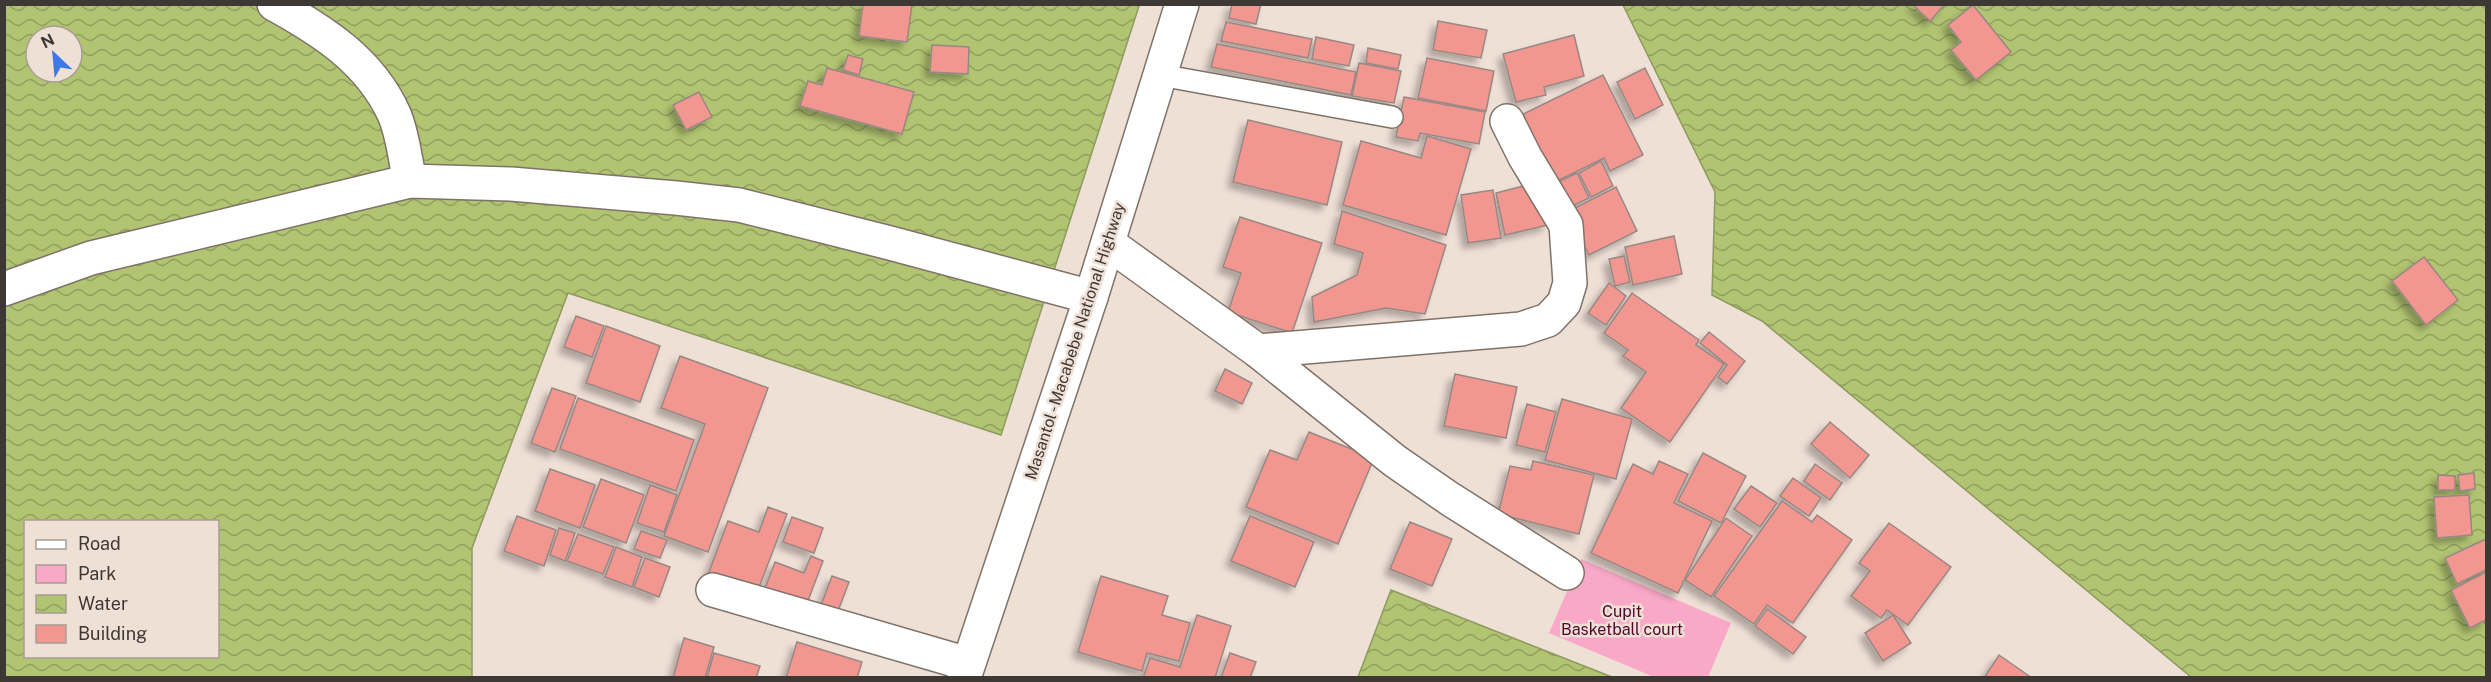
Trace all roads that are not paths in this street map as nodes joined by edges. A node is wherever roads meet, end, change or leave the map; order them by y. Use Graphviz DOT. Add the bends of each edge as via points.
graph roads {
  1 [pos="274,4"];
  2 [pos="1182,4"];
  3 [pos="1160,75"];
  4 [pos="1392,117"];
  5 [pos="1507,121"];
  6 [pos="410,181"];
  7 [pos="1108,243"];
  8 [pos="4,289"];
  9 [pos="1091,297"];
  10 [pos="1258,351"];
  11 [pos="1567,573"];
  12 [pos="713,590"];
  13 [pos="966,671"];
  1 -- 6 [label="street" via="318,28 352,55 375,82 395,115"];
  2 -- 3 [label="street, Masantol - Macabebe National Highway"];
  3 -- 4 [label="lane"];
  3 -- 7 [label="street, Masantol - Macabebe National Highway"];
  5 -- 10 [label="street" via="1566,225 1570,282 1564,303 1548,320 1521,329"];
  6 -- 8 [label="street" via="91,258"];
  6 -- 9 [label="street" via="511,184 739,206"];
  7 -- 9 [label="street, Masantol - Macabebe National Highway"];
  7 -- 10 [label="street"];
  9 -- 13 [label="street, Masantol - Macabebe National Highway"];
  10 -- 11 [label="street" via="1395,461"];
  12 -- 13 [label="street"];
}
